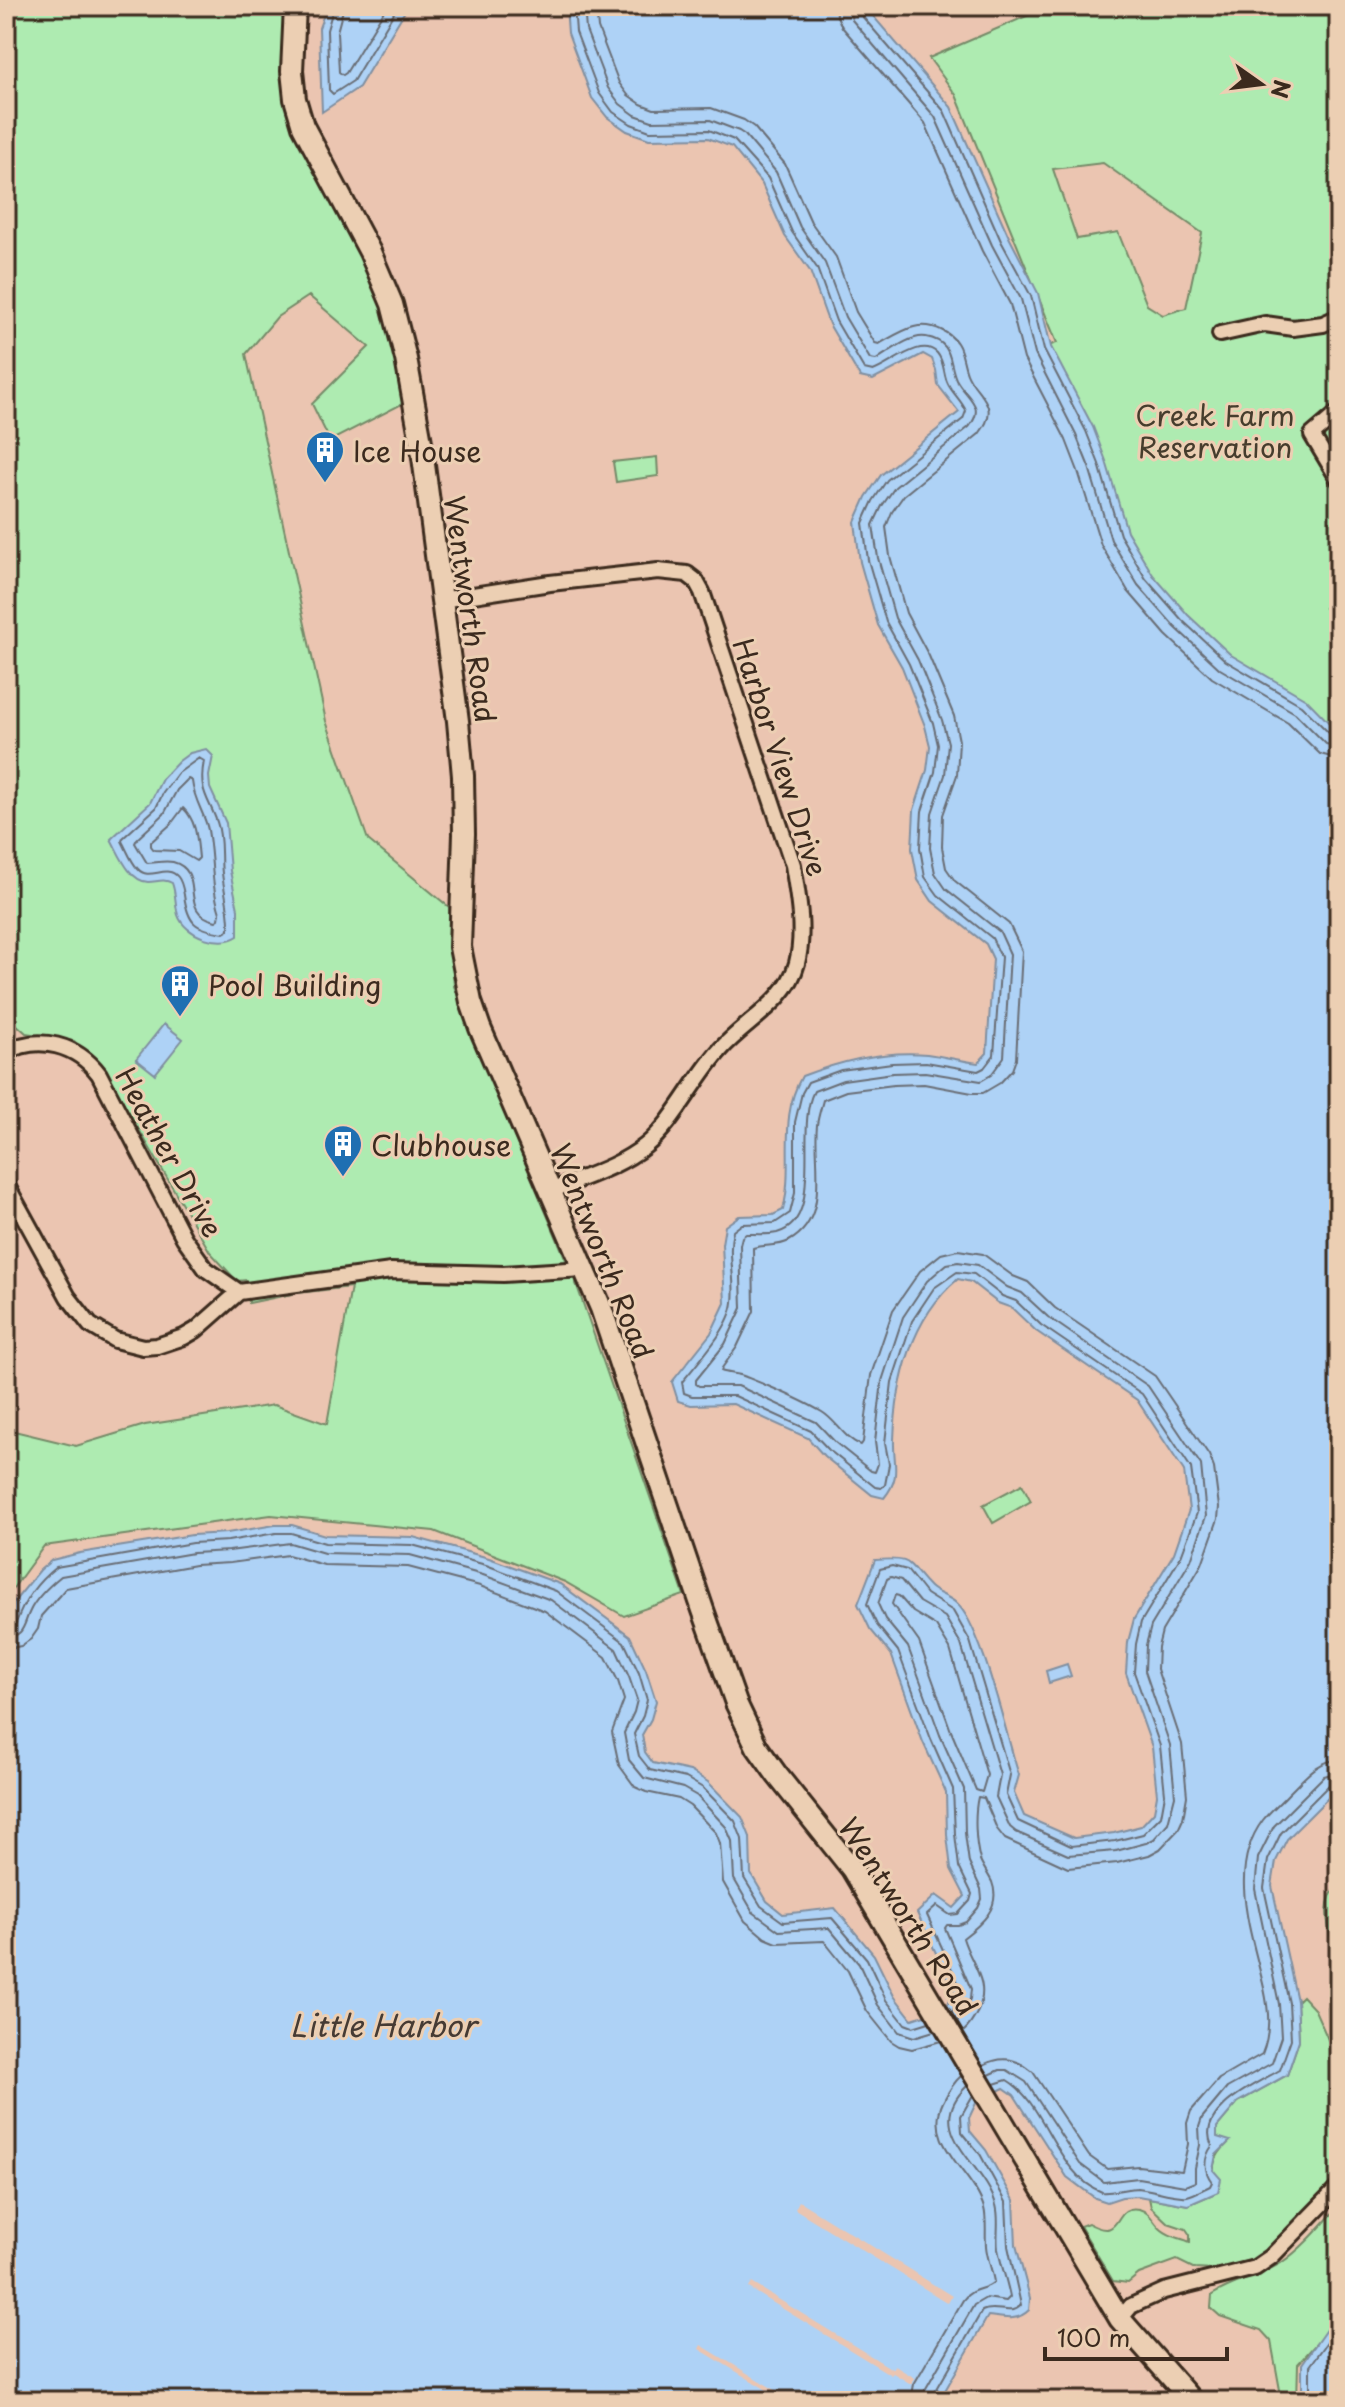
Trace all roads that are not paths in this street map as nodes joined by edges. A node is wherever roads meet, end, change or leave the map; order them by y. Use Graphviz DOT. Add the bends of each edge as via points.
graph roads {
  1 [pos="295,6"];
  2 [pos="1339,317"];
  3 [pos="1220,334"];
  4 [pos="1339,412"];
  5 [pos="1339,480"];
  6 [pos="441,600"];
  7 [pos="6,1052"];
  8 [pos="6,1184"];
  9 [pos="551,1191"];
  10 [pos="584,1269"];
  11 [pos="239,1292"];
  12 [pos="1339,2187"];
  13 [pos="1120,2319"];
  14 [pos="1192,2401"];
  1 -- 6 [label="main road, Wentworth Road" via="292,71 303,126 370,252 403,345"];
  2 -- 3 [label="street" via="1323,324 1265,324"];
  4 -- 5 [label="street" via="1312,435"];
  6 -- 9 [label="main road, Wentworth Road" via="463,776 464,974 480,1028"];
  6 -- 9 [label="street, Harbor View Drive" via="626,574 687,574 702,592 793,865 799,949 784,990 719,1050 646,1145"];
  7 -- 11 [label="street, Heather Drive" via="49,1043 89,1062 190,1247 206,1269"];
  8 -- 11 [label="street" via="68,1297 103,1334 143,1347 171,1342 196,1330"];
  9 -- 10 [label="main road, Wentworth Road"];
  10 -- 11 [label="street" via="503,1274 391,1271"];
  10 -- 13 [label="main road, Wentworth Road" via="744,1722 777,1775 852,1869"];
  12 -- 13 [label="street" via="1255,2268 1164,2291 1131,2306"];
  13 -- 14 [label="main road, Wentworth Road"];
}
